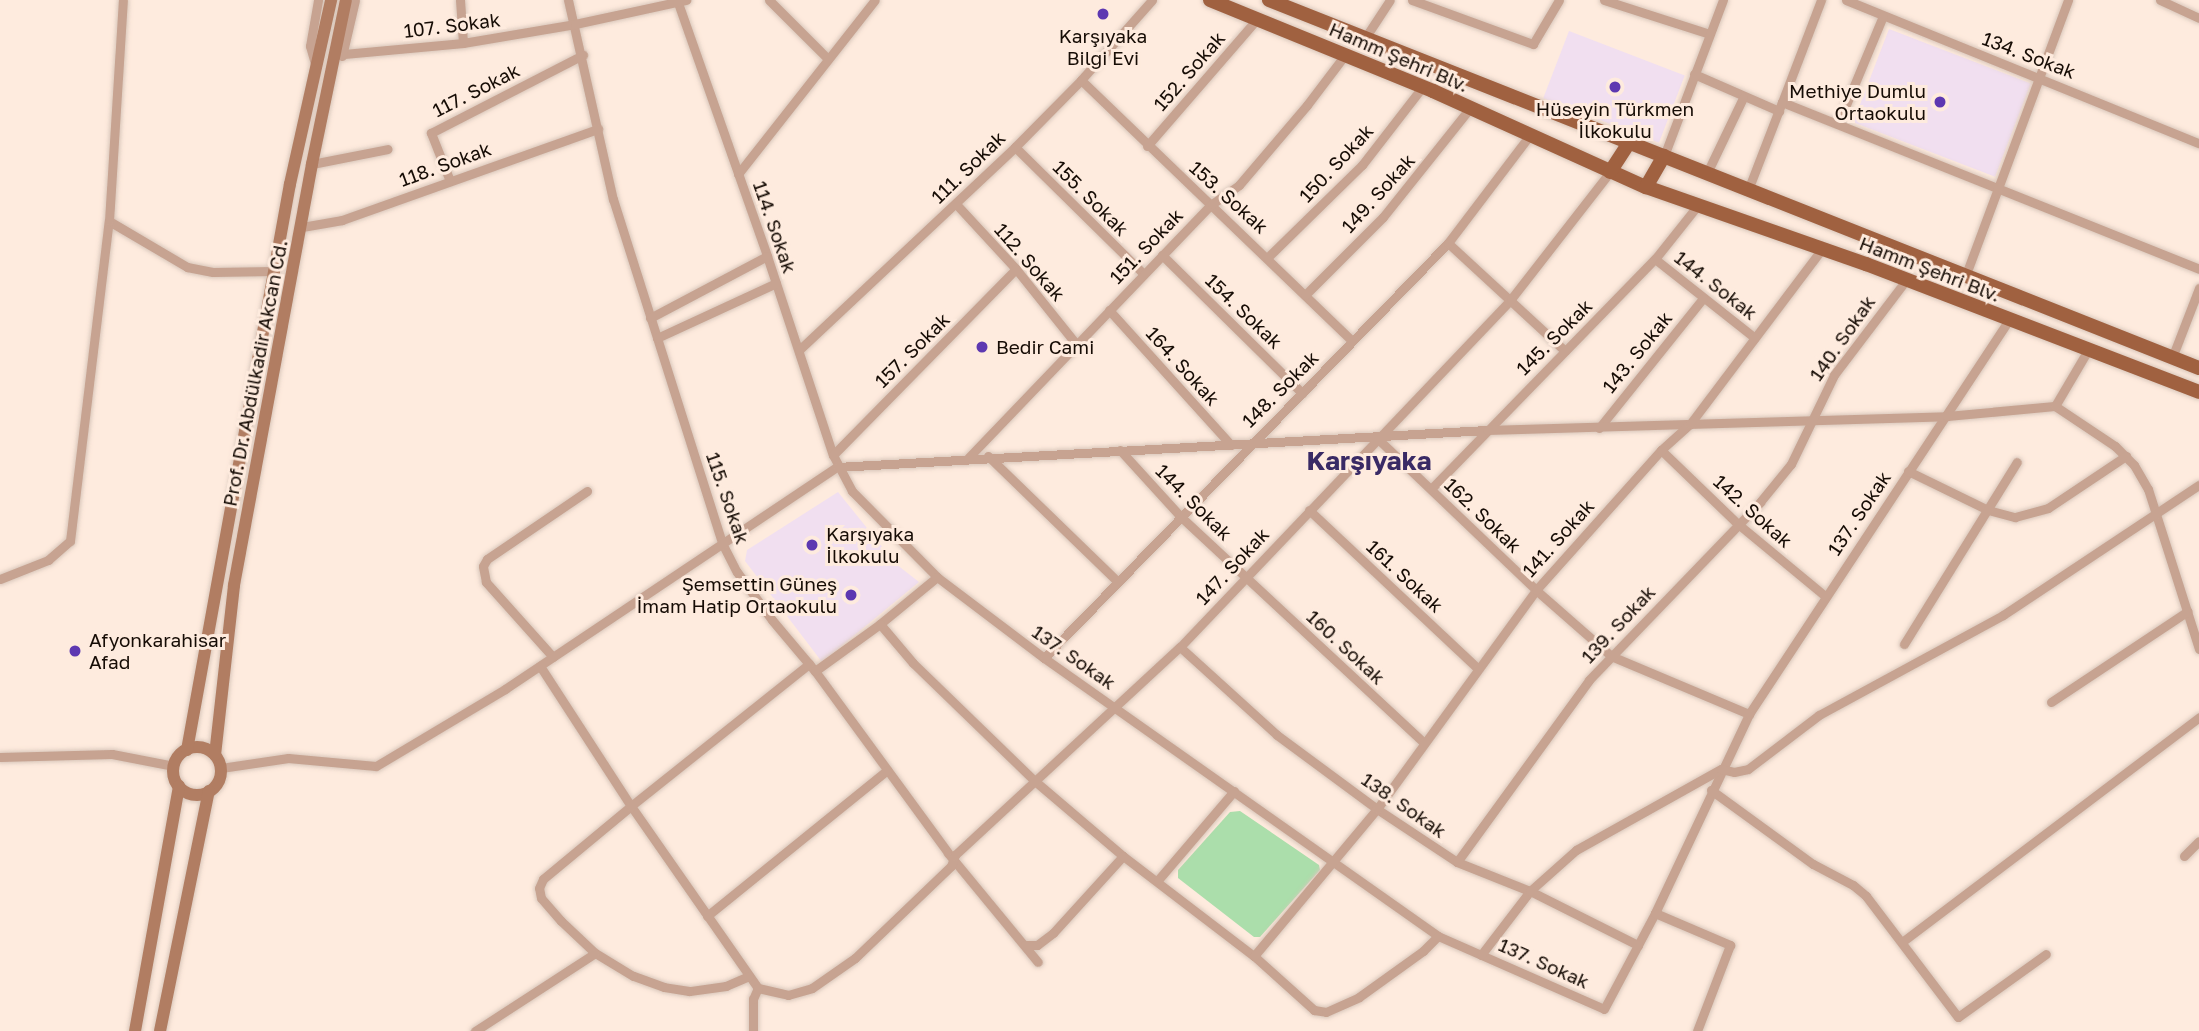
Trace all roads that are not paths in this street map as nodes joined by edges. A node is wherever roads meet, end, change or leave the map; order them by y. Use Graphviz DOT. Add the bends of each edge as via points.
graph roads {
  1 [pos="123,0"];
  2 [pos="318,0"];
  3 [pos="331,0"];
  4 [pos="346,0"];
  5 [pos="355,0"];
  6 [pos="460,0"];
  7 [pos="569,0"];
  8 [pos="769,0"];
  9 [pos="876,0"];
  10 [pos="1152,0"];
  11 [pos="1210,0"];
  12 [pos="1269,0"];
  13 [pos="1390,0"];
  14 [pos="1412,0"];
  15 [pos="1559,0"];
  16 [pos="1604,0"];
  17 [pos="1723,0"];
  18 [pos="1821,0"];
  19 [pos="1846,0"];
  20 [pos="2068,0"];
  21 [pos="2160,0"];
  22 [pos="680,1"];
  23 [pos="1883,16"];
  24 [pos="2199,18"];
  25 [pos="1257,19"];
  26 [pos="575,24"];
  27 [pos="1710,34"];
  28 [pos="1365,38"];
  29 [pos="463,43"];
  30 [pos="344,54"];
  31 [pos="583,55"];
  32 [pos="1345,55"];
  33 [pos="828,59"];
  34 [pos="316,68"];
  35 [pos="333,68"];
  36 [pos="1695,74"];
  37 [pos="2041,78"];
  38 [pos="1081,80"];
  39 [pos="1423,86"];
  40 [pos="1743,98"];
  41 [pos="1780,107"];
  42 [pos="1470,108"];
  43 [pos="1838,124"];
  44 [pos="598,129"];
  45 [pos="1530,135"];
  46 [pos="1630,141"];
  47 [pos="2199,144"];
  48 [pos="1147,146"];
  49 [pos="1015,147"];
  50 [pos="388,149"];
  51 [pos="1664,156"];
  52 [pos="312,164"];
  53 [pos="1610,172"];
  54 [pos="738,173"];
  55 [pos="1707,173"];
  56 [pos="450,181"];
  57 [pos="1646,187"];
  58 [pos="2000,188"];
  59 [pos="1748,190"];
  60 [pos="956,204"];
  61 [pos="1212,204"];
  62 [pos="1698,205"];
  63 [pos="109,221"];
  64 [pos="302,227"];
  65 [pos="1448,243"];
  66 [pos="1822,249"];
  67 [pos="1161,255"];
  68 [pos="768,256"];
  69 [pos="1268,257"];
  70 [pos="1655,260"];
  71 [pos="1016,269"];
  72 [pos="2199,269"];
  73 [pos="274,271"];
  74 [pos="1144,274"];
  75 [pos="1965,277"];
  76 [pos="1906,279"];
  77 [pos="776,283"];
  78 [pos="2199,288"];
  79 [pos="1305,295"];
  80 [pos="1703,298"];
  81 [pos="1511,299"];
  82 [pos="1109,310"];
  83 [pos="650,318"];
  84 [pos="2009,320"];
  85 [pos="657,338"];
  86 [pos="1755,338"];
  87 [pos="1353,341"];
  88 [pos="1076,344"];
  89 [pos="799,350"];
  90 [pos="2088,350"];
  91 [pos="1565,351"];
  92 [pos="2172,358"];
  93 [pos="2199,368"];
  94 [pos="2199,392"];
  95 [pos="1302,393"];
  96 [pos="2055,406"];
  97 [pos="1947,416"];
  98 [pos="1811,419"];
  99 [pos="1690,424"];
  100 [pos="1599,428"];
  101 [pos="1487,430"];
  102 [pos="1377,438"];
  103 [pos="1249,444"];
  104 [pos="1231,445"];
  105 [pos="1119,450"];
  106 [pos="1661,450"];
  107 [pos="833,455"];
  108 [pos="988,456"];
  109 [pos="2126,456"];
  110 [pos="968,458"];
  111 [pos="2017,462"];
  112 [pos="837,467"];
  113 [pos="1908,471"];
  114 [pos="2199,485"];
  115 [pos="1431,489"];
  116 [pos="587,491"];
  117 [pos="1309,510"];
  118 [pos="1988,510"];
  119 [pos="2158,512"];
  120 [pos="1180,516"];
  121 [pos="1738,524"];
  122 [pos="723,545"];
  123 [pos="937,577"];
  124 [pos="1245,577"];
  125 [pos="0,579"];
  126 [pos="1118,581"];
  127 [pos="1536,590"];
  128 [pos="1825,596"];
  129 [pos="2188,611"];
  130 [pos="880,624"];
  131 [pos="1904,644"];
  132 [pos="1180,646"];
  133 [pos="2199,649"];
  134 [pos="1611,656"];
  135 [pos="553,657"];
  136 [pos="1044,658"];
  137 [pos="540,666"];
  138 [pos="812,668"];
  139 [pos="1477,668"];
  140 [pos="2051,702"];
  141 [pos="1117,708"];
  142 [pos="1749,714"];
  143 [pos="2199,717"];
  144 [pos="1424,743"];
  145 [pos="187,750"];
  146 [pos="215,755"];
  147 [pos="0,757"];
  148 [pos="174,766"];
  149 [pos="221,768"];
  150 [pos="1721,769"];
  151 [pos="887,770"];
  152 [pos="1037,782"];
  153 [pos="179,786"];
  154 [pos="1711,790"];
  155 [pos="209,791"];
  156 [pos="1234,791"];
  157 [pos="631,806"];
  158 [pos="1377,809"];
  159 [pos="2199,841"];
  160 [pos="1123,856"];
  161 [pos="2184,856"];
  162 [pos="954,859"];
  163 [pos="1457,862"];
  164 [pos="1334,863"];
  165 [pos="1158,880"];
  166 [pos="1530,891"];
  167 [pos="1655,913"];
  168 [pos="707,916"];
  169 [pos="1438,936"];
  170 [pos="1902,942"];
  171 [pos="1025,945"];
  172 [pos="1638,945"];
  173 [pos="595,953"];
  174 [pos="2046,954"];
  175 [pos="1481,955"];
  176 [pos="1254,956"];
  177 [pos="1038,962"];
  178 [pos="749,976"];
  179 [pos="758,988"];
  180 [pos="135,1031"];
  181 [pos="160,1031"];
  182 [pos="475,1031"];
  183 [pos="752,1031"];
  184 [pos="1697,1031"];
  1 -- 63 [label="street"];
  2 -- 34 [label="street" via="310,46"];
  3 -- 34 [label="main road, Prof. Dr. Abdülkadir Akcan Cd."];
  4 -- 35 [label="main road, Prof. Dr. Abdülkadir Akcan Cd."];
  5 -- 30 [label="street"];
  6 -- 29 [label="street"];
  7 -- 26 [label="street, 115. Sokak"];
  8 -- 33 [label="street"];
  9 -- 33 [label="street"];
  10 -- 38 [label="street, 111. Sokak"];
  11 -- 25 [label="main road, Hamm Şehri Blv."];
  12 -- 28 [label="main road, Hamm Şehri Blv."];
  13 -- 28 [label="street"];
  14 -- 15 [label="street" via="1532,44"];
  16 -- 27 [label="street"];
  17 -- 27 [label="street"];
  18 -- 41 [label="street"];
  19 -- 23 [label="street, 134. Sokak"];
  20 -- 37 [label="street"];
  21 -- 24 [label="street"];
  22 -- 26 [label="street, 107. Sokak"];
  22 -- 54 [label="street, 114. Sokak"];
  23 -- 37 [label="street, 134. Sokak"];
  23 -- 43 [label="street"];
  25 -- 32 [label="main road, Hamm Şehri Blv."];
  25 -- 48 [label="street, 152. Sokak"];
  26 -- 29 [label="street, 107. Sokak"];
  26 -- 31 [label="street, 115. Sokak"];
  27 -- 36 [label="street"];
  28 -- 46 [label="main road, Hamm Şehri Blv."];
  29 -- 30 [label="street, 107. Sokak"];
  30 -- 35 [label="street"];
  31 -- 44 [label="street, 115. Sokak"];
  31 -- 56 [label="street, 117. Sokak" via="431,134"];
  32 -- 39 [label="main road, Hamm Şehri Blv."];
  32 -- 61 [label="street, 151. Sokak" via="1239,185"];
  33 -- 54 [label="street"];
  34 -- 73 [label="main road, Prof. Dr. Abdülkadir Akcan Cd."];
  35 -- 52 [label="main road, Prof. Dr. Abdülkadir Akcan Cd."];
  36 -- 40 [label="street"];
  36 -- 51 [label="street"];
  37 -- 47 [label="street, 134. Sokak"];
  37 -- 58 [label="street"];
  38 -- 48 [label="street, 153. Sokak"];
  38 -- 49 [label="street, 111. Sokak"];
  39 -- 42 [label="main road, Hamm Şehri Blv."];
  39 -- 69 [label="street, 150. Sokak" via="1362,165"];
  40 -- 41 [label="street"];
  40 -- 55 [label="street"];
  41 -- 43 [label="street"];
  41 -- 59 [label="street"];
  42 -- 45 [label="main road, Hamm Şehri Blv."];
  42 -- 79 [label="street, 149. Sokak" via="1383,217"];
  43 -- 58 [label="street"];
  44 -- 56 [label="street, 118. Sokak"];
  44 -- 83 [label="street, 115. Sokak" via="613,199"];
  45 -- 53 [label="main road, Hamm Şehri Blv."];
  45 -- 65 [label="street, 148. Sokak"];
  46 -- 51 [label="main road, Hamm Şehri Blv."];
  46 -- 53 [label="main road"];
  48 -- 61 [label="street, 153. Sokak"];
  49 -- 60 [label="street, 111. Sokak"];
  49 -- 74 [label="street, 155. Sokak"];
  50 -- 52 [label="street"];
  51 -- 55 [label="main road, Hamm Şehri Blv."];
  51 -- 57 [label="main road"];
  52 -- 64 [label="main road, Prof. Dr. Abdülkadir Akcan Cd."];
  53 -- 57 [label="main road, Hamm Şehri Blv."];
  53 -- 81 [label="street, 147. Sokak"];
  54 -- 68 [label="street, 114. Sokak"];
  55 -- 59 [label="main road, Hamm Şehri Blv."];
  56 -- 64 [label="street, 118. Sokak" via="342,220"];
  57 -- 62 [label="main road, Hamm Şehri Blv."];
  58 -- 72 [label="street"];
  58 -- 75 [label="street"];
  59 -- 75 [label="main road, Hamm Şehri Blv."];
  60 -- 71 [label="street, 112. Sokak"];
  60 -- 89 [label="street, 111. Sokak"];
  61 -- 67 [label="street, 151. Sokak"];
  61 -- 69 [label="street, 153. Sokak"];
  62 -- 66 [label="main road, Hamm Şehri Blv."];
  62 -- 70 [label="street, 145. Sokak"];
  63 -- 73 [label="street" via="187,267 213,272"];
  63 -- 125 [label="street" via="71,541 48,560"];
  64 -- 146 [label="main road, Prof. Dr. Abdülkadir Akcan Cd." via="234,585"];
  65 -- 81 [label="street"];
  65 -- 87 [label="street, 148. Sokak"];
  66 -- 76 [label="main road, Hamm Şehri Blv."];
  66 -- 86 [label="street, 141. Sokak"];
  67 -- 74 [label="street, 151. Sokak"];
  67 -- 95 [label="street, 154. Sokak"];
  68 -- 77 [label="street, 114. Sokak"];
  68 -- 83 [label="street"];
  69 -- 79 [label="street, 153. Sokak"];
  70 -- 80 [label="street, 144. Sokak"];
  70 -- 91 [label="street, 145. Sokak"];
  71 -- 88 [label="street, 112. Sokak"];
  71 -- 107 [label="street, 157. Sokak"];
  73 -- 145 [label="main road, Prof. Dr. Abdülkadir Akcan Cd."];
  74 -- 82 [label="street, 151. Sokak"];
  75 -- 92 [label="main road, Hamm Şehri Blv."];
  76 -- 84 [label="main road, Hamm Şehri Blv."];
  76 -- 98 [label="street, 140. Sokak" via="1834,375"];
  77 -- 85 [label="street"];
  77 -- 89 [label="street, 114. Sokak"];
  78 -- 92 [label="street"];
  79 -- 87 [label="street, 153. Sokak"];
  80 -- 86 [label="street, 144. Sokak"];
  80 -- 100 [label="street, 143. Sokak"];
  81 -- 91 [label="street"];
  81 -- 102 [label="street, 147. Sokak"];
  82 -- 88 [label="street, 151. Sokak"];
  82 -- 104 [label="street, 164. Sokak"];
  83 -- 85 [label="street, 115. Sokak"];
  84 -- 90 [label="main road, Hamm Şehri Blv."];
  84 -- 97 [label="street, 137. Sokak"];
  85 -- 122 [label="street, 115. Sokak"];
  86 -- 99 [label="street, 141. Sokak"];
  87 -- 95 [label="street, 148. Sokak"];
  88 -- 110 [label="street, 151. Sokak"];
  89 -- 107 [label="street, 114. Sokak"];
  90 -- 94 [label="main road, Hamm Şehri Blv."];
  90 -- 96 [label="street"];
  91 -- 101 [label="street, 145. Sokak"];
  92 -- 93 [label="main road, Hamm Şehri Blv."];
  95 -- 103 [label="street, 148. Sokak"];
  96 -- 97 [label="street"];
  96 -- 109 [label="street"];
  97 -- 98 [label="street"];
  97 -- 113 [label="street, 137. Sokak"];
  98 -- 99 [label="street"];
  98 -- 121 [label="street, 139. Sokak" via="1791,464"];
  99 -- 100 [label="street"];
  99 -- 106 [label="street, 141. Sokak"];
  100 -- 101 [label="street"];
  101 -- 102 [label="street"];
  101 -- 115 [label="street, 145. Sokak"];
  102 -- 103 [label="street"];
  102 -- 115 [label="street, 162. Sokak"];
  102 -- 117 [label="street, 147. Sokak"];
  103 -- 104 [label="street"];
  103 -- 120 [label="street, 148. Sokak"];
  104 -- 105 [label="street"];
  105 -- 108 [label="street"];
  105 -- 120 [label="street, 144. Sokak"];
  106 -- 121 [label="street, 142. Sokak"];
  106 -- 127 [label="street, 141. Sokak"];
  107 -- 112 [label="street, 114. Sokak"];
  108 -- 110 [label="street"];
  108 -- 126 [label="street"];
  109 -- 118 [label="street" via="2032,515 2015,517"];
  109 -- 119 [label="street"];
  110 -- 112 [label="street"];
  111 -- 118 [label="street"];
  112 -- 122 [label="street"];
  112 -- 123 [label="street, 137. Sokak" via="852,491"];
  113 -- 118 [label="street"];
  113 -- 128 [label="street, 137. Sokak"];
  114 -- 119 [label="street"];
  115 -- 127 [label="street, 162. Sokak"];
  116 -- 135 [label="street" via="486,559 483,566 486,582"];
  117 -- 124 [label="street, 147. Sokak"];
  117 -- 139 [label="street, 161. Sokak"];
  118 -- 131 [label="street"];
  119 -- 129 [label="street"];
  119 -- 150 [label="street" via="2003,615 1819,715 1748,769"];
  120 -- 124 [label="street, 144. Sokak"];
  120 -- 126 [label="street, 148. Sokak"];
  121 -- 128 [label="street, 142. Sokak"];
  121 -- 134 [label="street, 139. Sokak"];
  122 -- 135 [label="street"];
  122 -- 138 [label="street, 115. Sokak" via="737,572"];
  123 -- 130 [label="street"];
  123 -- 136 [label="street, 137. Sokak"];
  124 -- 132 [label="street, 147. Sokak"];
  124 -- 144 [label="street, 160. Sokak"];
  126 -- 136 [label="street, 148. Sokak"];
  127 -- 134 [label="street, 162. Sokak"];
  127 -- 139 [label="street, 141. Sokak"];
  128 -- 142 [label="street, 137. Sokak"];
  129 -- 133 [label="street"];
  129 -- 140 [label="street"];
  130 -- 138 [label="street"];
  130 -- 152 [label="street" via="913,663"];
  132 -- 141 [label="street, 147. Sokak"];
  132 -- 158 [label="street, 138. Sokak" via="1277,735"];
  134 -- 142 [label="street, 162. Sokak"];
  134 -- 163 [label="street, 139. Sokak"];
  135 -- 137 [label="street"];
  136 -- 141 [label="street, 137. Sokak"];
  137 -- 149 [label="street" via="376,766 288,758"];
  137 -- 157 [label="street"];
  138 -- 151 [label="street, 115. Sokak"];
  138 -- 157 [label="street"];
  139 -- 144 [label="street, 141. Sokak"];
  141 -- 152 [label="street, 147. Sokak"];
  141 -- 156 [label="street, 137. Sokak"];
  142 -- 150 [label="street, 137. Sokak"];
  143 -- 170 [label="street"];
  144 -- 158 [label="street, 141. Sokak"];
  145 -- 146 [label="main road" via="202,747"];
  145 -- 148 [label="main road, Prof. Dr. Abdülkadir Akcan Cd."];
  146 -- 149 [label="main road"];
  147 -- 148 [label="street" via="111,754"];
  148 -- 153 [label="main road"];
  149 -- 155 [label="main road" via="219,781"];
  150 -- 154 [label="street, 137. Sokak"];
  150 -- 166 [label="street" via="1576,850"];
  151 -- 162 [label="street, 115. Sokak"];
  151 -- 168 [label="street"];
  152 -- 160 [label="street"];
  152 -- 162 [label="street, 147. Sokak"];
  153 -- 155 [label="main road" via="190,794"];
  153 -- 180 [label="main road"];
  154 -- 167 [label="street, 137. Sokak"];
  154 -- 170 [label="street" via="1812,864 1853,884"];
  155 -- 181 [label="main road"];
  156 -- 164 [label="street, 137. Sokak"];
  156 -- 165 [label="street"];
  157 -- 168 [label="street"];
  157 -- 173 [label="street" via="539,885 541,898"];
  158 -- 163 [label="street, 138. Sokak"];
  158 -- 164 [label="street, 141. Sokak"];
  159 -- 161 [label="street"];
  160 -- 165 [label="street"];
  160 -- 171 [label="street" via="1053,933 1037,945"];
  162 -- 171 [label="street, 115. Sokak"];
  162 -- 179 [label="street, 147. Sokak" via="855,958 804,991 780,995"];
  163 -- 166 [label="street, 138. Sokak"];
  164 -- 169 [label="street, 137. Sokak"];
  164 -- 176 [label="street, 141. Sokak"];
  165 -- 176 [label="street"];
  166 -- 172 [label="street, 138. Sokak"];
  166 -- 175 [label="street"];
  167 -- 172 [label="street, 137. Sokak"];
  167 -- 184 [label="street" via="1730,945"];
  168 -- 178 [label="street"];
  169 -- 175 [label="street, 137. Sokak"];
  169 -- 176 [label="street" via="1359,997 1325,1012 1314,1010"];
  170 -- 174 [label="street" via="1958,1017"];
  171 -- 177 [label="street, 115. Sokak"];
  172 -- 175 [label="street, 137. Sokak" via="1604,1009"];
  173 -- 178 [label="street" via="633,976 677,989 714,988"];
  173 -- 182 [label="street"];
  178 -- 179 [label="street"];
  179 -- 183 [label="street"];
}
